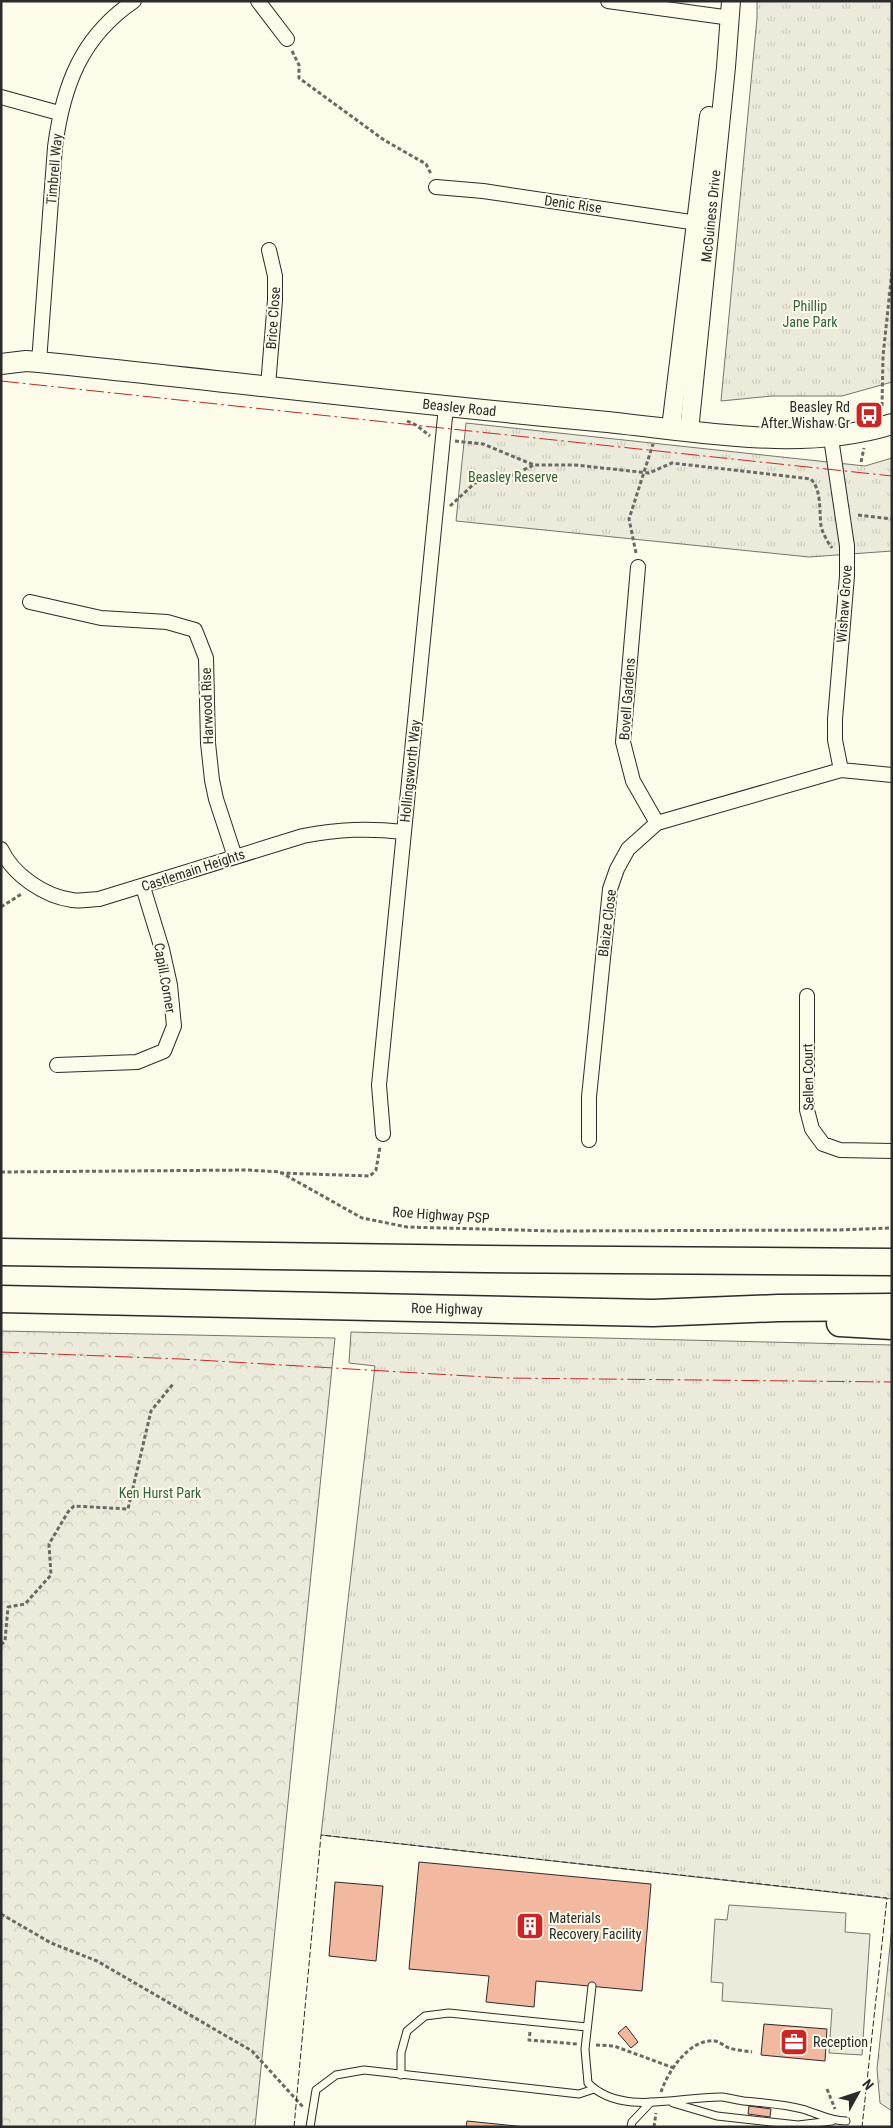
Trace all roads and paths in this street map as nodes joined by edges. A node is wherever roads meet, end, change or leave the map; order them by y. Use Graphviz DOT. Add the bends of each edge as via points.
graph roads {
  1 [pos="134,1"];
  2 [pos="258,1"];
  3 [pos="608,1"];
  4 [pos="725,9"];
  5 [pos="287,39"];
  6 [pos="1,97"];
  7 [pos="59,114"];
  8 [pos="436,187"];
  9 [pos="703,224"];
  10 [pos="268,250"];
  11 [pos="892,271"];
  12 [pos="1,353"];
  13 [pos="33,362"];
  14 [pos="1,364"];
  15 [pos="268,386"];
  16 [pos="882,406"];
  17 [pos="446,407"];
  18 [pos="892,424"];
  19 [pos="651,426"];
  20 [pos="680,430"];
  21 [pos="831,438"];
  22 [pos="455,441"];
  23 [pos="534,465"];
  24 [pos="645,472"];
  25 [pos="822,491"];
  26 [pos="817,495"];
  27 [pos="436,509"];
  28 [pos="858,515"];
  29 [pos="892,519"];
  30 [pos="847,546"];
  31 [pos="638,568"];
  32 [pos="30,602"];
  33 [pos="841,770"];
  34 [pos="892,775"];
  35 [pos="657,823"];
  36 [pos="404,832"];
  37 [pos="1,849"];
  38 [pos="235,857"];
  39 [pos="31,883"];
  40 [pos="143,887"];
  41 [pos="1,907"];
  42 [pos="806,996"];
  43 [pos="57,1065"];
  44 [pos="383,1134"];
  45 [pos="589,1140"];
  46 [pos="892,1151"];
  47 [pos="1,1172"];
  48 [pos="280,1172"];
  49 [pos="892,1228"];
  50 [pos="1,1252"];
  51 [pos="892,1262"];
  52 [pos="1,1299"];
  53 [pos="892,1307"];
  54 [pos="653,1313"];
  55 [pos="892,1326"];
  56 [pos="173,1384"];
  57 [pos="1,1646"];
  58 [pos="1,1914"];
  59 [pos="592,1986"];
  60 [pos="587,2027"];
  61 [pos="752,2052"];
  62 [pos="401,2075"];
  63 [pos="594,2089"];
  64 [pos="654,2102"];
  65 [pos="670,2102"];
  66 [pos="312,2117"];
  67 [pos="832,2121"];
  68 [pos="846,2121"];
  69 [pos="310,2127"];
  70 [pos="631,2127"];
  71 [pos="654,2127"];
  1 -- 7 [label="street, Timbrell Way" via="96,36 79,62"];
  2 -- 5 [label="street"];
  3 -- 4 [label="street"];
  4 -- 9 [label="street, McGuiness Drive"];
  5 -- 8 [label="path" via="299,65 298,78 384,140 426,164"];
  6 -- 7 [label="street"];
  7 -- 13 [label="street, Timbrell Way"];
  8 -- 9 [label="street, Denic Rise"];
  9 -- 20 [label="street, McGuiness Drive"];
  10 -- 15 [label="street, Brice Close" via="275,276 275,300"];
  11 -- 16 [label="path" via="883,356"];
  12 -- 13 [label="main road, Beasley Road"];
  13 -- 14 [label="main road, Beasley Road"];
  13 -- 15 [label="main road, Beasley Road"];
  15 -- 17 [label="main road, Beasley Road"];
  17 -- 19 [label="main road, Beasley Road"];
  17 -- 27 [label="street, Hollingsworth Way"];
  18 -- 21 [label="main road, Beasley Road"];
  19 -- 20 [label="main road, Beasley Road"];
  19 -- 24 [label="path" via="654,440"];
  20 -- 21 [label="main road, Beasley Road" via="752,437"];
  21 -- 30 [label="street, Wishaw Grove"];
  22 -- 23 [label="path" via="483,444"];
  23 -- 24 [label="path"];
  23 -- 27 [label="path" via="510,476 475,483 450,506"];
  24 -- 26 [label="path" via="672,463 804,478 815,484"];
  24 -- 31 [label="path" via="629,520"];
  25 -- 26 [label="path"];
  26 -- 30 [label="path" via="825,538 832,548"];
  27 -- 36 [label="street, Hollingsworth Way"];
  28 -- 29 [label="path"];
  30 -- 33 [label="street, Wishaw Grove" via="835,719"];
  31 -- 35 [label="street, Bovell Gardens" via="623,742 633,781"];
  32 -- 38 [label="street, Harwood Rise" via="101,618 167,622 195,630 206,658 212,780"];
  33 -- 34 [label="street"];
  33 -- 35 [label="street, Blaize Close"];
  35 -- 45 [label="street, Blaize Close" via="628,850 610,889 589,1097"];
  36 -- 38 [label="street, Castlemain Heights" via="336,830 303,836"];
  36 -- 44 [label="street, Hollingsworth Way" via="380,1085"];
  37 -- 39 [label="street, Castlemain Heights"];
  38 -- 40 [label="street, Castlemain Heights"];
  39 -- 40 [label="street, Castlemain Heights" via="73,901 99,899"];
  39 -- 41 [label="path" via="19,896"];
  40 -- 43 [label="street, Capill Corner" via="170,985 174,1026 164,1051 137,1062"];
  42 -- 46 [label="street, Sellen Court" via="808,1110 812,1129 823,1144 840,1150"];
  44 -- 48 [label="path" via="376,1170 370,1176"];
  47 -- 48 [label="path, Roe Highway PSP"];
  48 -- 49 [label="path, Roe Highway PSP" via="362,1218 407,1227 554,1231"];
  50 -- 51 [label="highway"];
  52 -- 54 [label="highway, Roe Highway"];
  53 -- 54 [label="highway, Roe Highway"];
  54 -- 55 [label="highway"];
  56 -- 57 [label="path" via="151,1411 128,1509 74,1506 68,1512 49,1544 51,1575 25,1604 8,1607 5,1641"];
  58 -- 66 [label="path" via="51,1943 97,1961 252,2051"];
  59 -- 60 [label="lane"];
  60 -- 62 [label="lane" via="449,2013 425,2016 408,2031 401,2053"];
  60 -- 63 [label="lane" via="584,2049 588,2083"];
  61 -- 64 [label="path" via="729,2048 716,2041 700,2043 684,2055"];
  62 -- 63 [label="lane" via="579,2094"];
  62 -- 66 [label="lane" via="364,2070 336,2075 316,2090"];
  63 -- 64 [label="lane" via="624,2100"];
  64 -- 65 [label="lane"];
  64 -- 70 [label="lane" via="632,2122"];
  64 -- 71 [label="path"];
  65 -- 67 [label="lane" via="717,2116 798,2126"];
  65 -- 67 [label="lane" via="722,2097 801,2108"];
  66 -- 69 [label="lane"];
  67 -- 68 [label="lane"];
}
